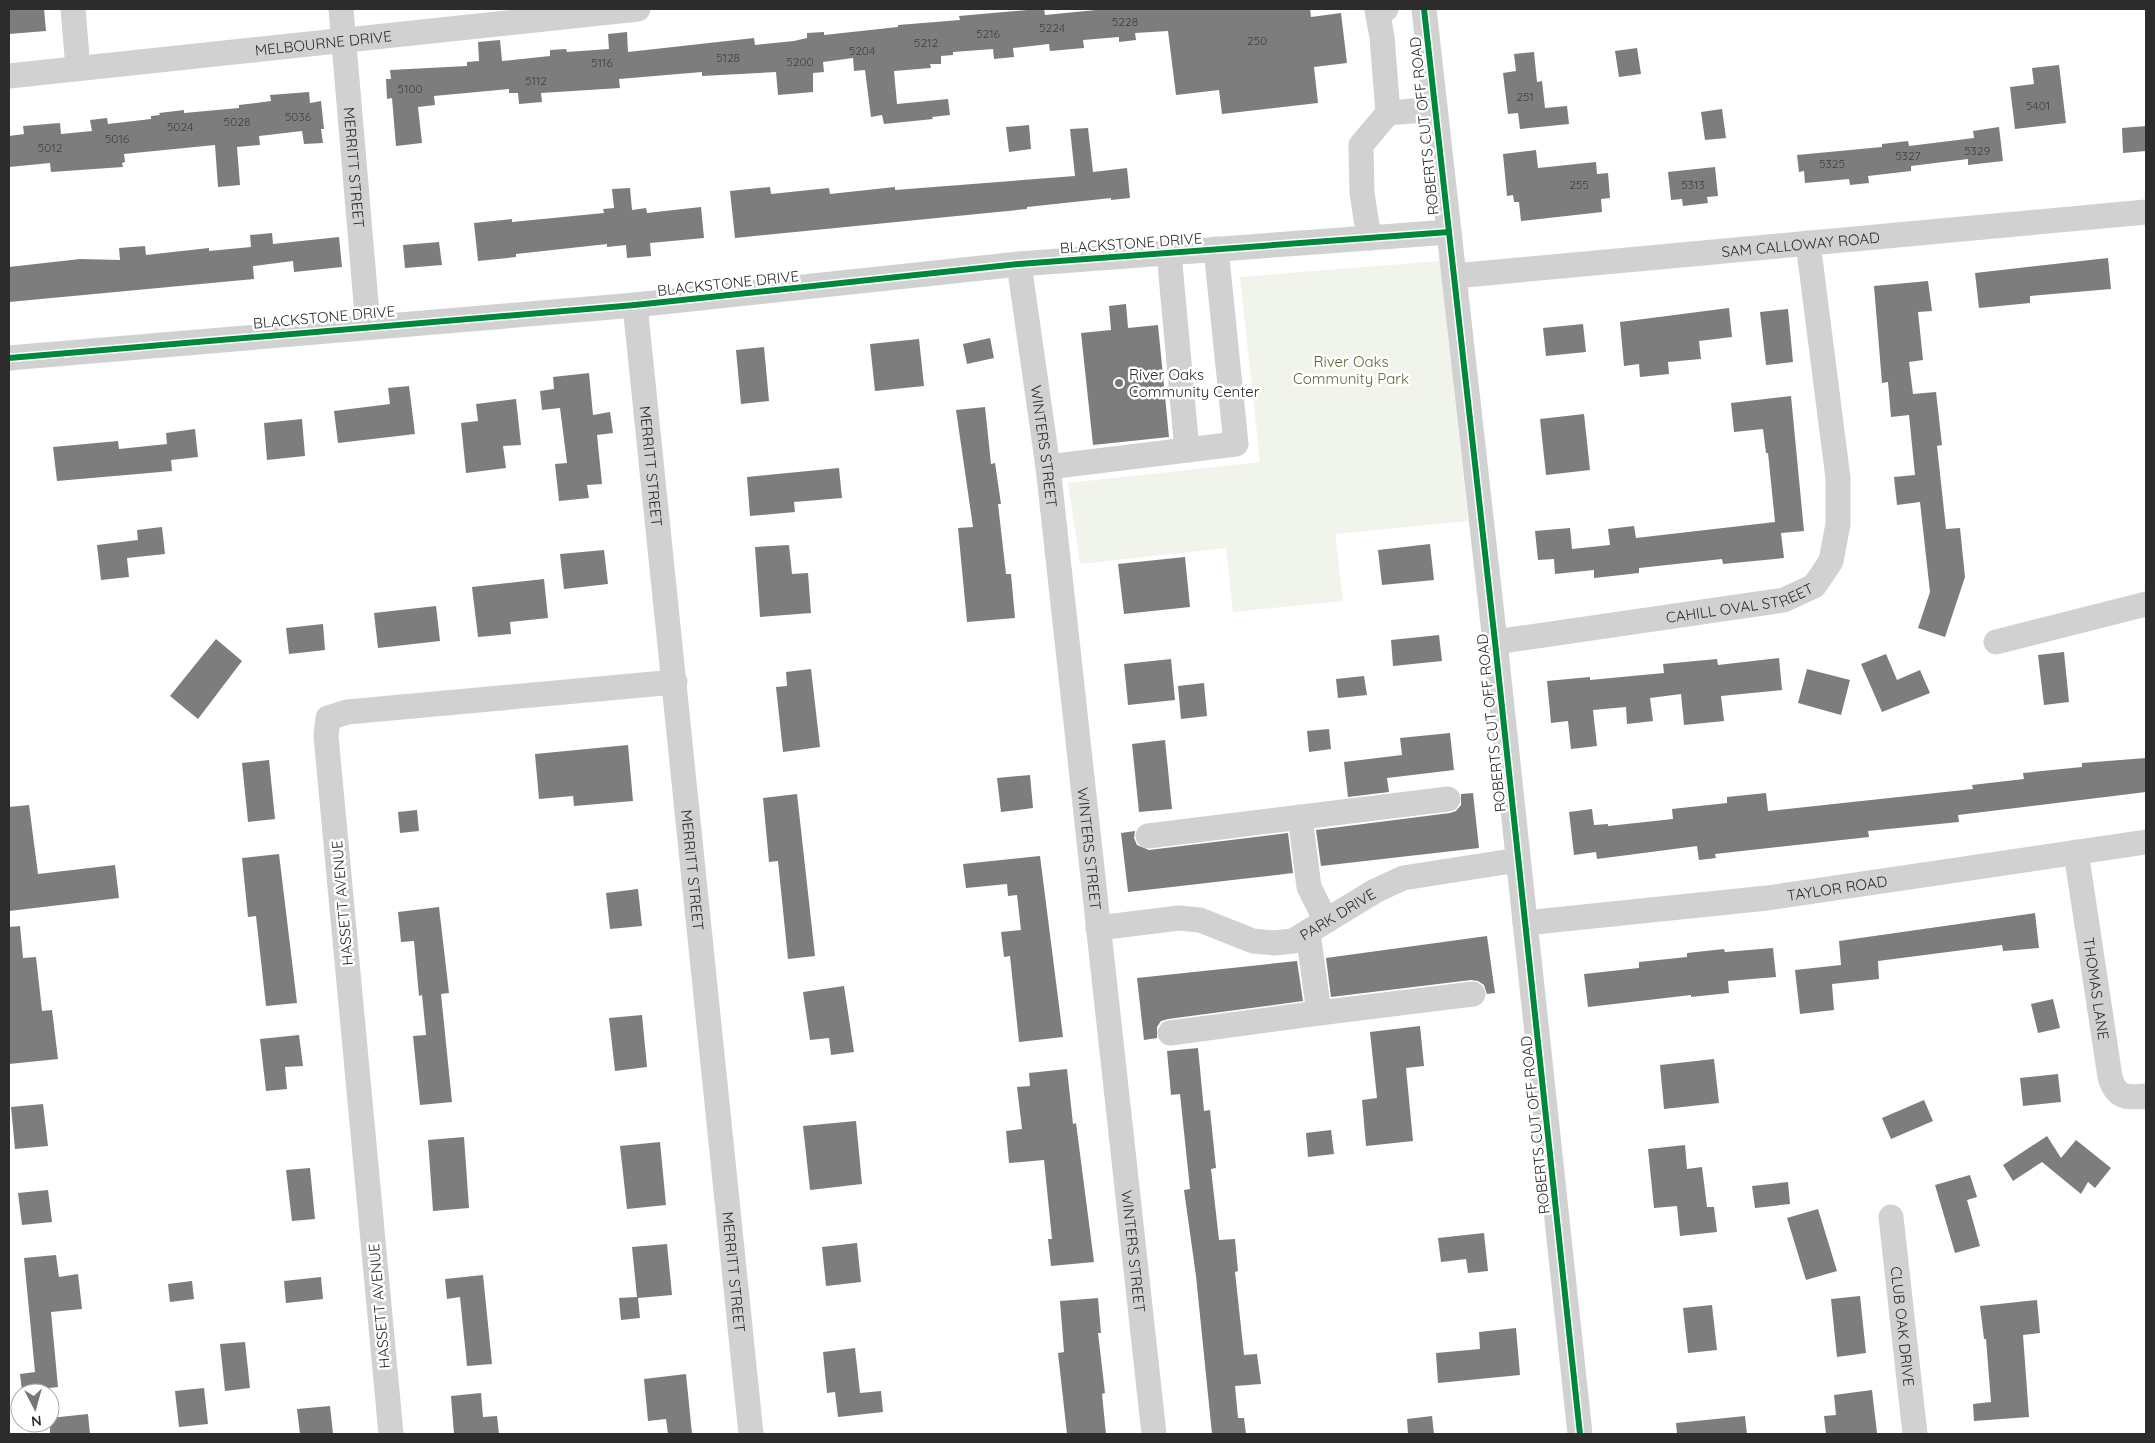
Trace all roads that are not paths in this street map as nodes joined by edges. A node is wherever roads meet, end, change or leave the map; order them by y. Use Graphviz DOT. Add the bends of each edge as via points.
graph roads {
  1 [pos="73,9"];
  2 [pos="341,9"];
  3 [pos="638,9"];
  4 [pos="1380,9"];
  5 [pos="1424,9"];
  6 [pos="344,39"];
  7 [pos="78,68"];
  8 [pos="9,76"];
  9 [pos="1435,109"];
  10 [pos="1388,113"];
  11 [pos="2146,212"];
  12 [pos="1449,232"];
  13 [pos="1369,238"];
  14 [pos="1808,243"];
  15 [pos="1216,250"];
  16 [pos="1169,253"];
  17 [pos="1019,264"];
  18 [pos="1454,276"];
  19 [pos="635,305"];
  20 [pos="368,326"];
  21 [pos="9,358"];
  22 [pos="1187,450"];
  23 [pos="1048,467"];
  24 [pos="2146,604"];
  25 [pos="1495,642"];
  26 [pos="1996,642"];
  27 [pos="675,682"];
  28 [pos="1448,799"];
  29 [pos="1300,817"];
  30 [pos="1148,836"];
  31 [pos="2146,842"];
  32 [pos="2076,852"];
  33 [pos="1518,860"];
  34 [pos="1526,923"];
  35 [pos="1317,927"];
  36 [pos="1098,928"];
  37 [pos="1473,994"];
  38 [pos="1319,1013"];
  39 [pos="1170,1033"];
  40 [pos="2146,1096"];
  41 [pos="1891,1218"];
  42 [pos="391,1434"];
  43 [pos="751,1434"];
  44 [pos="1154,1434"];
  45 [pos="1580,1434"];
  46 [pos="1915,1434"];
  1 -- 7 [label="street"];
  2 -- 6 [label="street, MERRITT STREET"];
  3 -- 6 [label="street, MELBOURNE DRIVE"];
  4 -- 10 [label="street"];
  5 -- 9 [label="street, ROBERTS CUT OFF ROAD"];
  6 -- 7 [label="street, MELBOURNE DRIVE"];
  6 -- 20 [label="street, MERRITT STREET"];
  7 -- 8 [label="street, MELBOURNE DRIVE"];
  9 -- 10 [label="street"];
  9 -- 12 [label="street, ROBERTS CUT OFF ROAD"];
  10 -- 13 [label="street" via="1361,146 1362,193"];
  11 -- 14 [label="street, SAM CALLOWAY ROAD"];
  12 -- 13 [label="street, BLACKSTONE DRIVE"];
  12 -- 18 [label="street, ROBERTS CUT OFF ROAD"];
  13 -- 15 [label="street, BLACKSTONE DRIVE"];
  14 -- 18 [label="street, SAM CALLOWAY ROAD"];
  14 -- 25 [label="street, CAHILL OVAL STREET" via="1838,478 1838,524 1831,561 1814,586 1784,600"];
  15 -- 16 [label="street, BLACKSTONE DRIVE"];
  15 -- 22 [label="street" via="1236,444"];
  16 -- 17 [label="street, BLACKSTONE DRIVE"];
  16 -- 22 [label="street"];
  17 -- 19 [label="street, BLACKSTONE DRIVE"];
  17 -- 23 [label="street, WINTERS STREET"];
  18 -- 25 [label="street, ROBERTS CUT OFF ROAD"];
  19 -- 20 [label="street, BLACKSTONE DRIVE"];
  19 -- 27 [label="street, MERRITT STREET"];
  20 -- 21 [label="street, BLACKSTONE DRIVE"];
  22 -- 23 [label="street"];
  23 -- 36 [label="street, WINTERS STREET"];
  24 -- 26 [label="street"];
  25 -- 33 [label="street, ROBERTS CUT OFF ROAD"];
  27 -- 42 [label="street, HASSETT AVENUE" via="347,712 328,718 326,736"];
  27 -- 43 [label="street, MERRITT STREET"];
  28 -- 29 [label="street"];
  29 -- 30 [label="street"];
  29 -- 35 [label="street"];
  31 -- 32 [label="street, TAYLOR ROAD"];
  32 -- 34 [label="street, TAYLOR ROAD" via="1767,898"];
  32 -- 40 [label="street, THOMAS LANE" via="2113,1088 2128,1098"];
  33 -- 34 [label="street, ROBERTS CUT OFF ROAD"];
  33 -- 35 [label="street, PARK DRIVE" via="1403,878"];
  34 -- 45 [label="street, ROBERTS CUT OFF ROAD"];
  35 -- 36 [label="street, PARK DRIVE" via="1293,941 1253,941 1200,920 1179,918"];
  35 -- 38 [label="street"];
  36 -- 44 [label="street, WINTERS STREET"];
  37 -- 38 [label="street"];
  38 -- 39 [label="street"];
  41 -- 46 [label="street, CLUB OAK DRIVE"];
}
